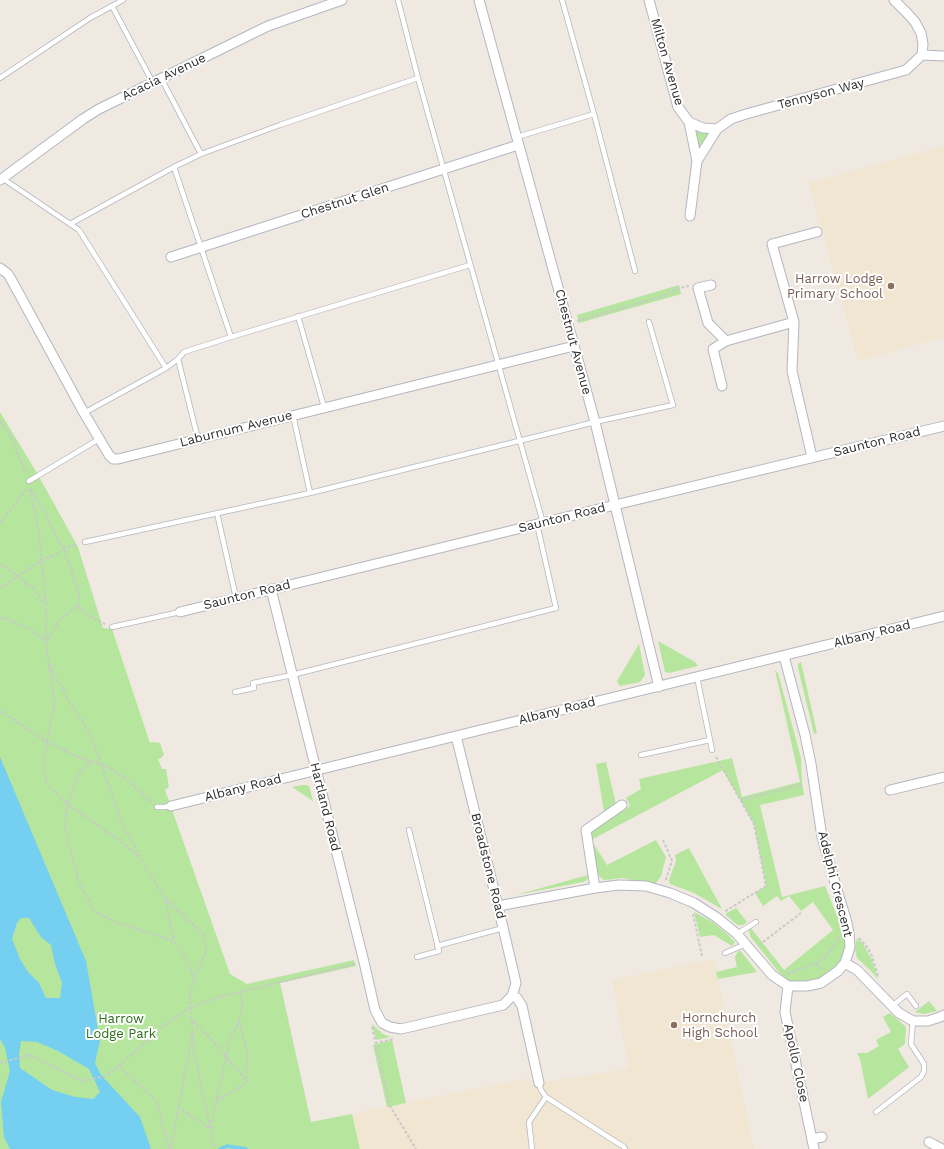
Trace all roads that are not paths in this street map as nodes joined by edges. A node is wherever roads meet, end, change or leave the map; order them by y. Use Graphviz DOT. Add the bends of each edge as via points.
graph roads {
  1 [pos="123,0"];
  2 [pos="342,0"];
  3 [pos="398,0"];
  4 [pos="479,0"];
  5 [pos="562,0"];
  6 [pos="649,0"];
  7 [pos="894,0"];
  8 [pos="112,6"];
  9 [pos="922,55"];
  10 [pos="944,56"];
  11 [pos="0,78"];
  12 [pos="418,78"];
  13 [pos="157,80"];
  14 [pos="594,114"];
  15 [pos="689,122"];
  16 [pos="717,129"];
  17 [pos="517,141"];
  18 [pos="201,154"];
  19 [pos="697,161"];
  20 [pos="174,167"];
  21 [pos="443,169"];
  22 [pos="1,179"];
  23 [pos="690,216"];
  24 [pos="70,224"];
  25 [pos="817,232"];
  26 [pos="201,247"];
  27 [pos="171,257"];
  28 [pos="470,265"];
  29 [pos="0,268"];
  30 [pos="635,271"];
  31 [pos="711,285"];
  32 [pos="298,316"];
  33 [pos="648,322"];
  34 [pos="794,322"];
  35 [pos="231,336"];
  36 [pos="726,341"];
  37 [pos="574,346"];
  38 [pos="178,359"];
  39 [pos="499,364"];
  40 [pos="166,368"];
  41 [pos="722,386"];
  42 [pos="324,407"];
  43 [pos="84,413"];
  44 [pos="293,415"];
  45 [pos="595,422"];
  46 [pos="944,426"];
  47 [pos="99,439"];
  48 [pos="198,439"];
  49 [pos="521,441"];
  50 [pos="812,457"];
  51 [pos="29,483"];
  52 [pos="310,493"];
  53 [pos="615,505"];
  54 [pos="216,513"];
  55 [pos="540,524"];
  56 [pos="85,542"];
  57 [pos="271,589"];
  58 [pos="236,598"];
  59 [pos="180,612"];
  60 [pos="944,616"];
  61 [pos="112,627"];
  62 [pos="784,656"];
  63 [pos="292,675"];
  64 [pos="697,677"];
  65 [pos="659,687"];
  66 [pos="235,692"];
  67 [pos="456,736"];
  68 [pos="710,740"];
  69 [pos="712,750"];
  70 [pos="641,755"];
  71 [pos="316,770"];
  72 [pos="944,777"];
  73 [pos="890,790"];
  74 [pos="622,805"];
  75 [pos="157,806"];
  76 [pos="170,806"];
  77 [pos="409,830"];
  78 [pos="596,888"];
  79 [pos="498,906"];
  80 [pos="756,922"];
  81 [pos="503,928"];
  82 [pos="737,934"];
  83 [pos="438,946"];
  84 [pos="749,948"];
  85 [pos="725,953"];
  86 [pos="417,957"];
  87 [pos="845,963"];
  88 [pos="788,986"];
  89 [pos="512,996"];
  90 [pos="892,1006"];
  91 [pos="916,1006"];
  92 [pos="944,1015"];
  93 [pos="913,1021"];
  94 [pos="539,1083"];
  95 [pos="546,1097"];
  96 [pos="876,1112"];
  97 [pos="822,1137"];
  98 [pos="812,1139"];
  99 [pos="929,1142"];
  100 [pos="532,1149"];
  101 [pos="625,1149"];
  102 [pos="814,1149"];
  103 [pos="942,1149"];
  1 -- 8 [label="lane"];
  2 -- 13 [label="street, Acacia Avenue" via="268,26"];
  3 -- 12 [label="lane"];
  4 -- 17 [label="street, Chestnut Avenue"];
  5 -- 14 [label="lane"];
  6 -- 15 [label="street, Milton Avenue" via="678,107"];
  7 -- 9 [label="street" via="915,22 921,33"];
  8 -- 11 [label="lane"];
  8 -- 13 [label="lane"];
  9 -- 10 [label="street"];
  9 -- 16 [label="street, Tennyson Way" via="906,70 746,114"];
  12 -- 18 [label="lane" via="280,124"];
  12 -- 21 [label="lane"];
  13 -- 18 [label="lane"];
  13 -- 22 [label="street, Acacia Avenue" via="83,119"];
  14 -- 17 [label="lane"];
  14 -- 30 [label="lane"];
  15 -- 16 [label="street, Milton Avenue" via="703,128"];
  15 -- 19 [label="street, Milton Avenue"];
  16 -- 19 [label="street, Milton Avenue"];
  17 -- 21 [label="street, Chestnut Glen"];
  17 -- 37 [label="street, Chestnut Avenue"];
  18 -- 20 [label="lane"];
  19 -- 23 [label="street, Milton Avenue"];
  20 -- 24 [label="lane"];
  20 -- 26 [label="lane"];
  21 -- 26 [label="street, Chestnut Glen"];
  21 -- 28 [label="lane"];
  22 -- 24 [label="lane"];
  24 -- 40 [label="lane" via="79,230"];
  25 -- 34 [label="street" via="772,244"];
  26 -- 27 [label="street, Chestnut Glen"];
  26 -- 35 [label="lane"];
  28 -- 32 [label="lane"];
  28 -- 39 [label="lane"];
  29 -- 43 [label="street, Laburnum Avenue" via="11,279"];
  31 -- 36 [label="street" via="698,288 708,323"];
  32 -- 35 [label="lane"];
  32 -- 42 [label="lane"];
  33 -- 45 [label="lane" via="673,405"];
  34 -- 36 [label="street"];
  34 -- 50 [label="street" via="792,371"];
  35 -- 38 [label="lane" via="184,352"];
  36 -- 41 [label="street" via="713,349"];
  37 -- 39 [label="street, Laburnum Avenue"];
  37 -- 45 [label="street, Chestnut Avenue"];
  38 -- 40 [label="lane"];
  38 -- 48 [label="lane"];
  39 -- 42 [label="street, Laburnum Avenue"];
  39 -- 49 [label="lane"];
  40 -- 43 [label="lane"];
  42 -- 44 [label="street, Laburnum Avenue"];
  43 -- 47 [label="street, Laburnum Avenue"];
  44 -- 48 [label="street, Laburnum Avenue"];
  44 -- 52 [label="lane"];
  45 -- 49 [label="lane"];
  45 -- 53 [label="street, Chestnut Avenue"];
  46 -- 50 [label="street, Saunton Road"];
  47 -- 48 [label="street, Laburnum Avenue" via="109,455 118,459"];
  47 -- 51 [label="lane"];
  49 -- 52 [label="lane"];
  49 -- 55 [label="lane"];
  50 -- 53 [label="street, Saunton Road"];
  52 -- 54 [label="lane"];
  53 -- 55 [label="street, Saunton Road"];
  53 -- 65 [label="street, Chestnut Avenue"];
  54 -- 56 [label="lane"];
  54 -- 58 [label="lane"];
  55 -- 57 [label="street, Saunton Road"];
  55 -- 63 [label="lane" via="556,608"];
  57 -- 58 [label="street, Saunton Road"];
  57 -- 63 [label="street, Hartland Road"];
  58 -- 59 [label="street, Saunton Road"];
  59 -- 61 [label="lane"];
  60 -- 62 [label="street, Albany Road"];
  62 -- 64 [label="street, Albany Road"];
  62 -- 87 [label="street, Adelphi Crescent" via="805,735 822,837 849,933 850,947"];
  63 -- 66 [label="lane" via="253,683 254,688"];
  63 -- 71 [label="street, Hartland Road"];
  64 -- 65 [label="street, Albany Road"];
  64 -- 68 [label="lane"];
  65 -- 67 [label="street, Albany Road"];
  67 -- 71 [label="street, Albany Road"];
  67 -- 79 [label="street, Broadstone Road"];
  68 -- 69 [label="lane"];
  68 -- 70 [label="lane"];
  71 -- 76 [label="street, Albany Road"];
  71 -- 89 [label="street, Hartland Road" via="375,1010 382,1023 401,1029 504,1005"];
  72 -- 73 [label="street"];
  74 -- 78 [label="street" via="586,830"];
  75 -- 76 [label="lane"];
  77 -- 83 [label="lane"];
  78 -- 79 [label="street"];
  78 -- 82 [label="street" via="619,885 646,886 662,890 716,917"];
  79 -- 81 [label="street, Broadstone Road"];
  80 -- 82 [label="lane"];
  81 -- 83 [label="lane"];
  81 -- 89 [label="street, Broadstone Road" via="516,983"];
  82 -- 84 [label="street"];
  83 -- 86 [label="lane" via="439,951"];
  84 -- 85 [label="lane"];
  84 -- 88 [label="street" via="772,975"];
  87 -- 88 [label="street" via="821,983"];
  87 -- 90 [label="street" via="857,970"];
  88 -- 98 [label="street, Apollo Close" via="785,1012"];
  89 -- 94 [label="street" via="517,998 522,1006"];
  90 -- 91 [label="lane" via="907,994"];
  90 -- 93 [label="street"];
  92 -- 93 [label="street" via="928,1021"];
  93 -- 96 [label="lane" via="911,1044 924,1064 924,1071 921,1077"];
  94 -- 95 [label="lane"];
  95 -- 100 [label="lane" via="529,1122"];
  95 -- 101 [label="lane"];
  97 -- 98 [label="street"];
  98 -- 102 [label="street, Apollo Close"];
  99 -- 103 [label="street"];
}
